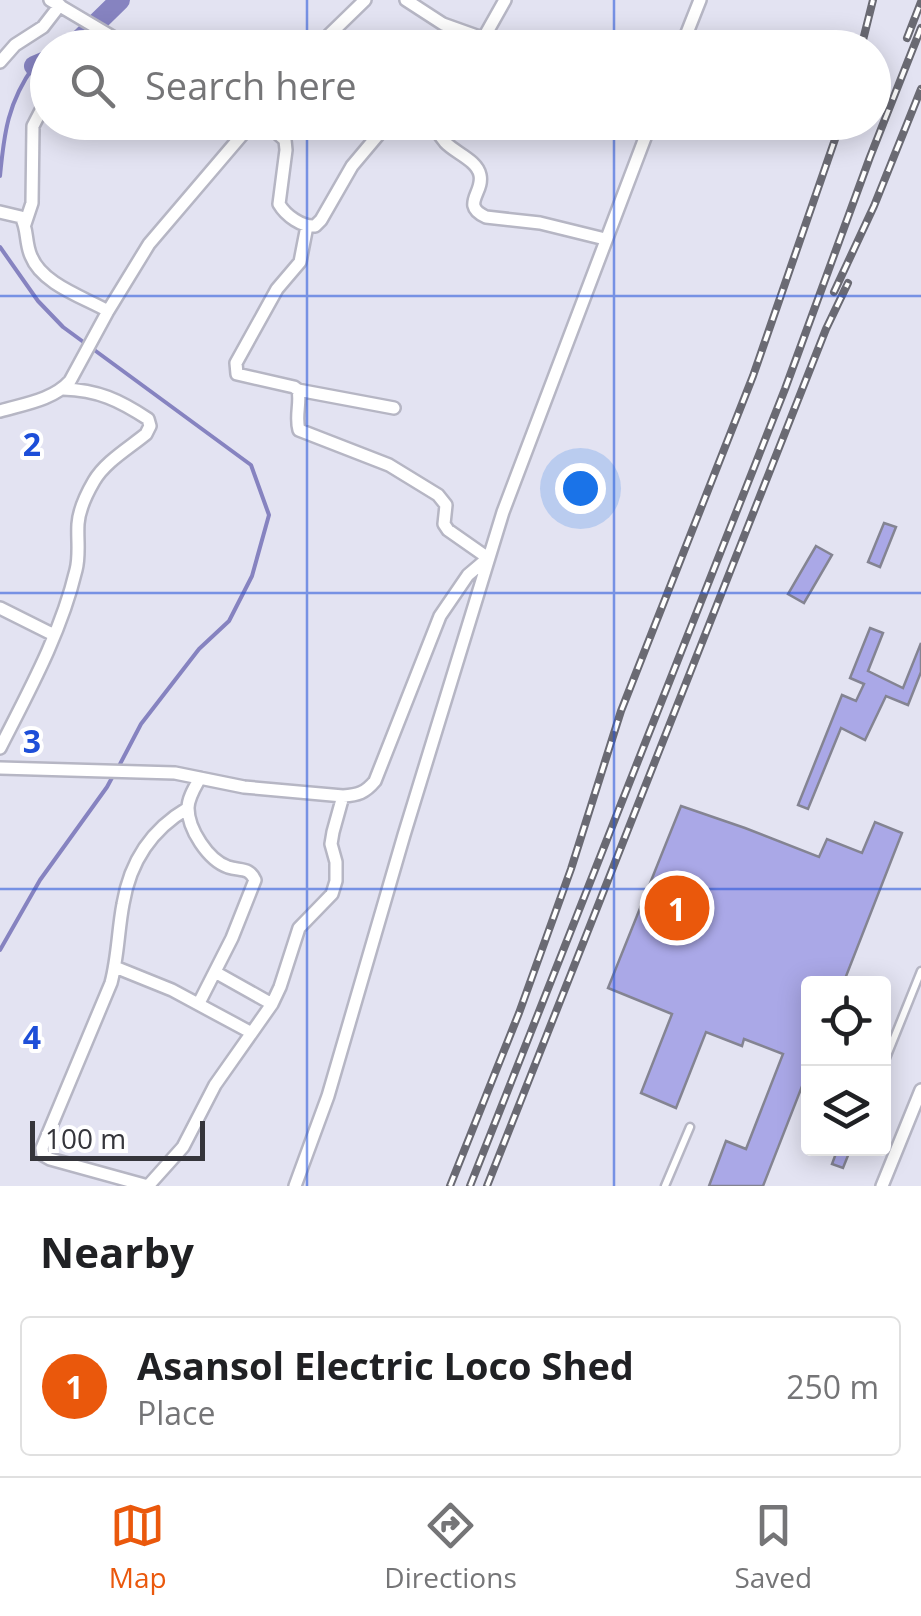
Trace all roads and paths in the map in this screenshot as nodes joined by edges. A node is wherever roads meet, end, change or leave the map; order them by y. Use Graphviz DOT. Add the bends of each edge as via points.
graph roads {
  1 [pos="365,0"];
  2 [pos="406,0"];
  3 [pos="505,0"];
  4 [pos="700,0"];
  5 [pos="55,3"];
  6 [pos="38,30"];
  7 [pos="102,30"];
  8 [pos="333,30"];
  9 [pos="455,30"];
  10 [pos="488,30"];
  11 [pos="688,30"];
  12 [pos="30,35"];
  13 [pos="0,62"];
  14 [pos="33,140"];
  15 [pos="239,140"];
  16 [pos="285,140"];
  17 [pos="374,140"];
  18 [pos="443,140"];
  19 [pos="644,140"];
  20 [pos="0,212"];
  21 [pos="23,221"];
  22 [pos="307,226"];
  23 [pos="605,239"];
  24 [pos="105,315"];
  25 [pos="66,385"];
  26 [pos="298,390"];
  27 [pos="394,408"];
  28 [pos="0,411"];
  29 [pos="488,558"];
  30 [pos="0,608"];
  31 [pos="54,635"];
  32 [pos="0,748"];
  33 [pos="0,768"];
  34 [pos="200,778"];
  35 [pos="343,796"];
  36 [pos="188,808"];
  37 [pos="115,967"];
  38 [pos="921,971"];
  39 [pos="215,972"];
  40 [pos="199,1003"];
  41 [pos="272,1004"];
  42 [pos="250,1032"];
  43 [pos="891,1046"];
  44 [pos="921,1090"];
  45 [pos="690,1127"];
  46 [pos="148,1186"];
  47 [pos="295,1186"];
  48 [pos="666,1186"];
  49 [pos="882,1186"];
  1 -- 8 [label="street"];
  2 -- 9 [label="street"];
  3 -- 10 [label="street"];
  4 -- 11 [label="street"];
  5 -- 6 [label="street"];
  5 -- 7 [label="street"];
  12 -- 13 [label="street"];
  14 -- 21 [label="street" via="32,203"];
  15 -- 24 [label="street" via="149,244"];
  16 -- 22 [label="street" via="279,204"];
  17 -- 22 [label="street" via="321,220"];
  18 -- 23 [label="street" via="480,173 478,214"];
  19 -- 23 [label="street"];
  20 -- 21 [label="street"];
  21 -- 24 [label="street" via="38,268"];
  22 -- 26 [label="street" via="300,262 277,289 236,369 241,376"];
  23 -- 29 [label="street"];
  24 -- 25 [label="street"];
  25 -- 28 [label="street"];
  25 -- 31 [label="street" via="106,395 150,426 101,472 81,509 76,571"];
  26 -- 27 [label="street"];
  26 -- 29 [label="street" via="300,430 390,466 438,495 446,505 444,524"];
  29 -- 35 [label="street" via="436,622 375,781 358,795"];
  29 -- 47 [label="street" via="328,1096"];
  30 -- 31 [label="street"];
  31 -- 32 [label="street"];
  33 -- 34 [label="street"];
  34 -- 35 [label="street"];
  34 -- 36 [label="street"];
  35 -- 41 [label="street" via="333,832 332,894 299,928"];
  36 -- 37 [label="street" via="143,847 122,904"];
  36 -- 39 [label="street" via="208,852 228,867 249,870 255,880"];
  37 -- 40 [label="street"];
  37 -- 46 [label="street" via="43,1155"];
  38 -- 43 [label="lane"];
  39 -- 40 [label="street"];
  39 -- 41 [label="street"];
  40 -- 42 [label="street"];
  41 -- 42 [label="street"];
  42 -- 46 [label="street" via="183,1147"];
  44 -- 49 [label="street"];
  45 -- 48 [label="lane"];
}
